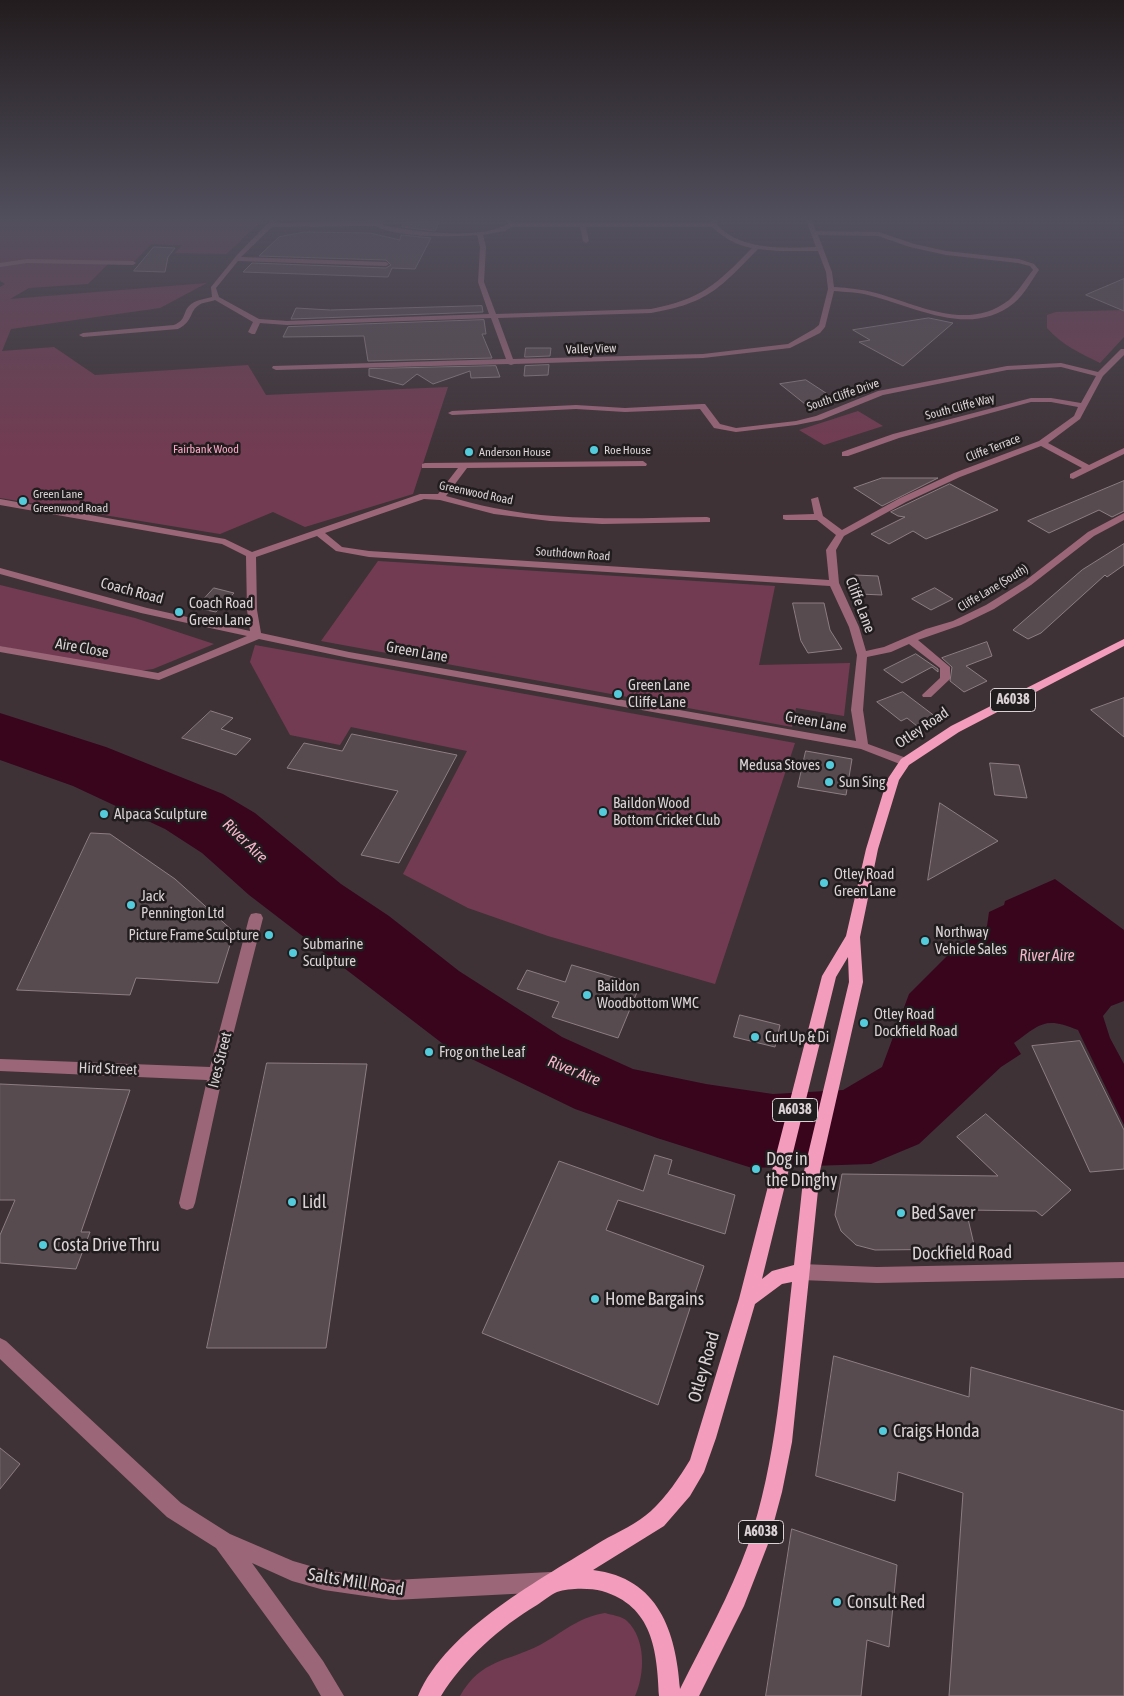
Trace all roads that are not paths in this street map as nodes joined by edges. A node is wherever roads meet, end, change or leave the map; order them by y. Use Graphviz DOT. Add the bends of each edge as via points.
graph roads {
  1 [pos="212,299"];
  2 [pos="218,299"];
  3 [pos="488,299"];
  4 [pos="697,299"];
  5 [pos="828,299"];
  6 [pos="888,299"];
  7 [pos="1013,299"];
  8 [pos="494,316"];
  9 [pos="257,321"];
  10 [pos="252,332"];
  11 [pos="84,335"];
  12 [pos="1124,351"];
  13 [pos="511,363"];
  14 [pos="276,368"];
  15 [pos="1100,374"];
  16 [pos="1084,406"];
  17 [pos="452,413"];
  18 [pos="1042,443"];
  19 [pos="1124,451"];
  20 [pos="845,454"];
  21 [pos="643,464"];
  22 [pos="425,466"];
  23 [pos="464,466"];
  24 [pos="1089,468"];
  25 [pos="1073,476"];
  26 [pos="440,497"];
  27 [pos="815,499"];
  28 [pos="0,502"];
  29 [pos="1124,516"];
  30 [pos="786,517"];
  31 [pos="819,517"];
  32 [pos="707,520"];
  33 [pos="1110,525"];
  34 [pos="317,531"];
  35 [pos="1124,531"];
  36 [pos="841,534"];
  37 [pos="251,555"];
  38 [pos="0,572"];
  39 [pos="834,583"];
  40 [pos="256,636"];
  41 [pos="911,640"];
  42 [pos="1124,642"];
  43 [pos="0,649"];
  44 [pos="862,655"];
  45 [pos="927,695"];
  46 [pos="863,746"];
  47 [pos="905,762"];
  48 [pos="256,918"];
  49 [pos="853,937"];
  50 [pos="0,1065"];
  51 [pos="216,1074"];
  52 [pos="187,1203"];
  53 [pos="1124,1270"];
  54 [pos="801,1272"];
  55 [pos="748,1299"];
  56 [pos="0,1347"];
  57 [pos="223,1541"];
  58 [pos="556,1582"];
  59 [pos="333,1696"];
  60 [pos="429,1696"];
  61 [pos="670,1696"];
  62 [pos="688,1696"];
  1 -- 11 [label="street" via="190,308 189,317 175,327"];
  2 -- 9 [label="street"];
  3 -- 8 [label="street"];
  4 -- 8 [label="street" via="651,311"];
  5 -- 13 [label="street, Valley View" via="822,325 790,346 703,356"];
  6 -- 7 [label="street" via="918,310 974,317 993,312"];
  8 -- 9 [label="street" via="352,322"];
  8 -- 13 [label="street"];
  9 -- 10 [label="street"];
  12 -- 15 [label="street, Cliffe Terrace"];
  13 -- 14 [label="street, Valley View" via="417,368"];
  15 -- 16 [label="street, Cliffe Terrace"];
  15 -- 17 [label="street, South Cliffe Drive" via="1061,365 1007,368 881,393 818,418 736,430 717,426 702,406 625,410 576,406"];
  16 -- 18 [label="street, Cliffe Terrace" via="1077,417"];
  16 -- 20 [label="street, South Cliffe Way" via="1031,400 896,436"];
  18 -- 24 [label="street"];
  18 -- 36 [label="street, Cliffe Terrace" via="957,475"];
  19 -- 24 [label="street"];
  21 -- 23 [label="street"];
  22 -- 23 [label="street"];
  23 -- 26 [label="street"];
  24 -- 25 [label="street"];
  26 -- 32 [label="street, Greenwood Road" via="494,511 550,518"];
  26 -- 34 [label="street, Greenwood Road" via="423,496"];
  27 -- 31 [label="street"];
  28 -- 37 [label="street" via="225,542"];
  29 -- 33 [label="street, Cliffe Lane (South)"];
  30 -- 31 [label="street"];
  31 -- 36 [label="street"];
  33 -- 35 [label="street"];
  33 -- 41 [label="street, Cliffe Lane (South)" via="1091,534 1028,584 990,607"];
  34 -- 37 [label="street, Greenwood Road"];
  34 -- 39 [label="street, Southdown Road" via="339,549 369,554"];
  36 -- 39 [label="street, Cliffe Lane" via="831,550"];
  37 -- 40 [label="street"];
  38 -- 40 [label="street, Coach Road" via="145,611"];
  39 -- 44 [label="street, Cliffe Lane" via="854,627"];
  40 -- 43 [label="street, Aire Close" via="159,677"];
  40 -- 46 [label="street, Green Lane" via="395,664"];
  41 -- 44 [label="street, Cliffe Lane (South)" via="887,650"];
  41 -- 45 [label="street" via="945,666 946,679"];
  42 -- 47 [label="main road, Otley Road / A6038" via="955,729"];
  44 -- 46 [label="street, Cliffe Lane" via="857,710"];
  46 -- 47 [label="street, Green Lane"];
  47 -- 49 [label="main road, Otley Road / A6038" via="892,780 882,808"];
  48 -- 51 [label="street, Ives Street"];
  49 -- 54 [label="main road, Otley Road / A6038" via="856,982 812,1171"];
  49 -- 55 [label="main road, Otley Road / A6038" via="830,976"];
  50 -- 51 [label="street, Hird Street"];
  51 -- 52 [label="street, Ives Street"];
  53 -- 54 [label="street, Dockfield Road" via="877,1275"];
  54 -- 55 [label="main road" via="778,1277"];
  54 -- 62 [label="main road, Otley Road / A6038" via="782,1442 772,1492 758,1544 734,1606"];
  55 -- 58 [label="main road, Otley Road / A6038" via="707,1438 683,1489 657,1519"];
  56 -- 57 [label="street, Salts Mill Road" via="174,1510"];
  57 -- 58 [label="street, Salts Mill Road" via="292,1571 324,1580 392,1590"];
  57 -- 59 [label="street, Salts Mill Road"];
  58 -- 60 [label="main road, Otley Road / A6038" via="513,1608 465,1649"];
  58 -- 61 [label="main road, A6038" via="595,1580 618,1586 632,1593 647,1607 658,1625 669,1662"];
}
